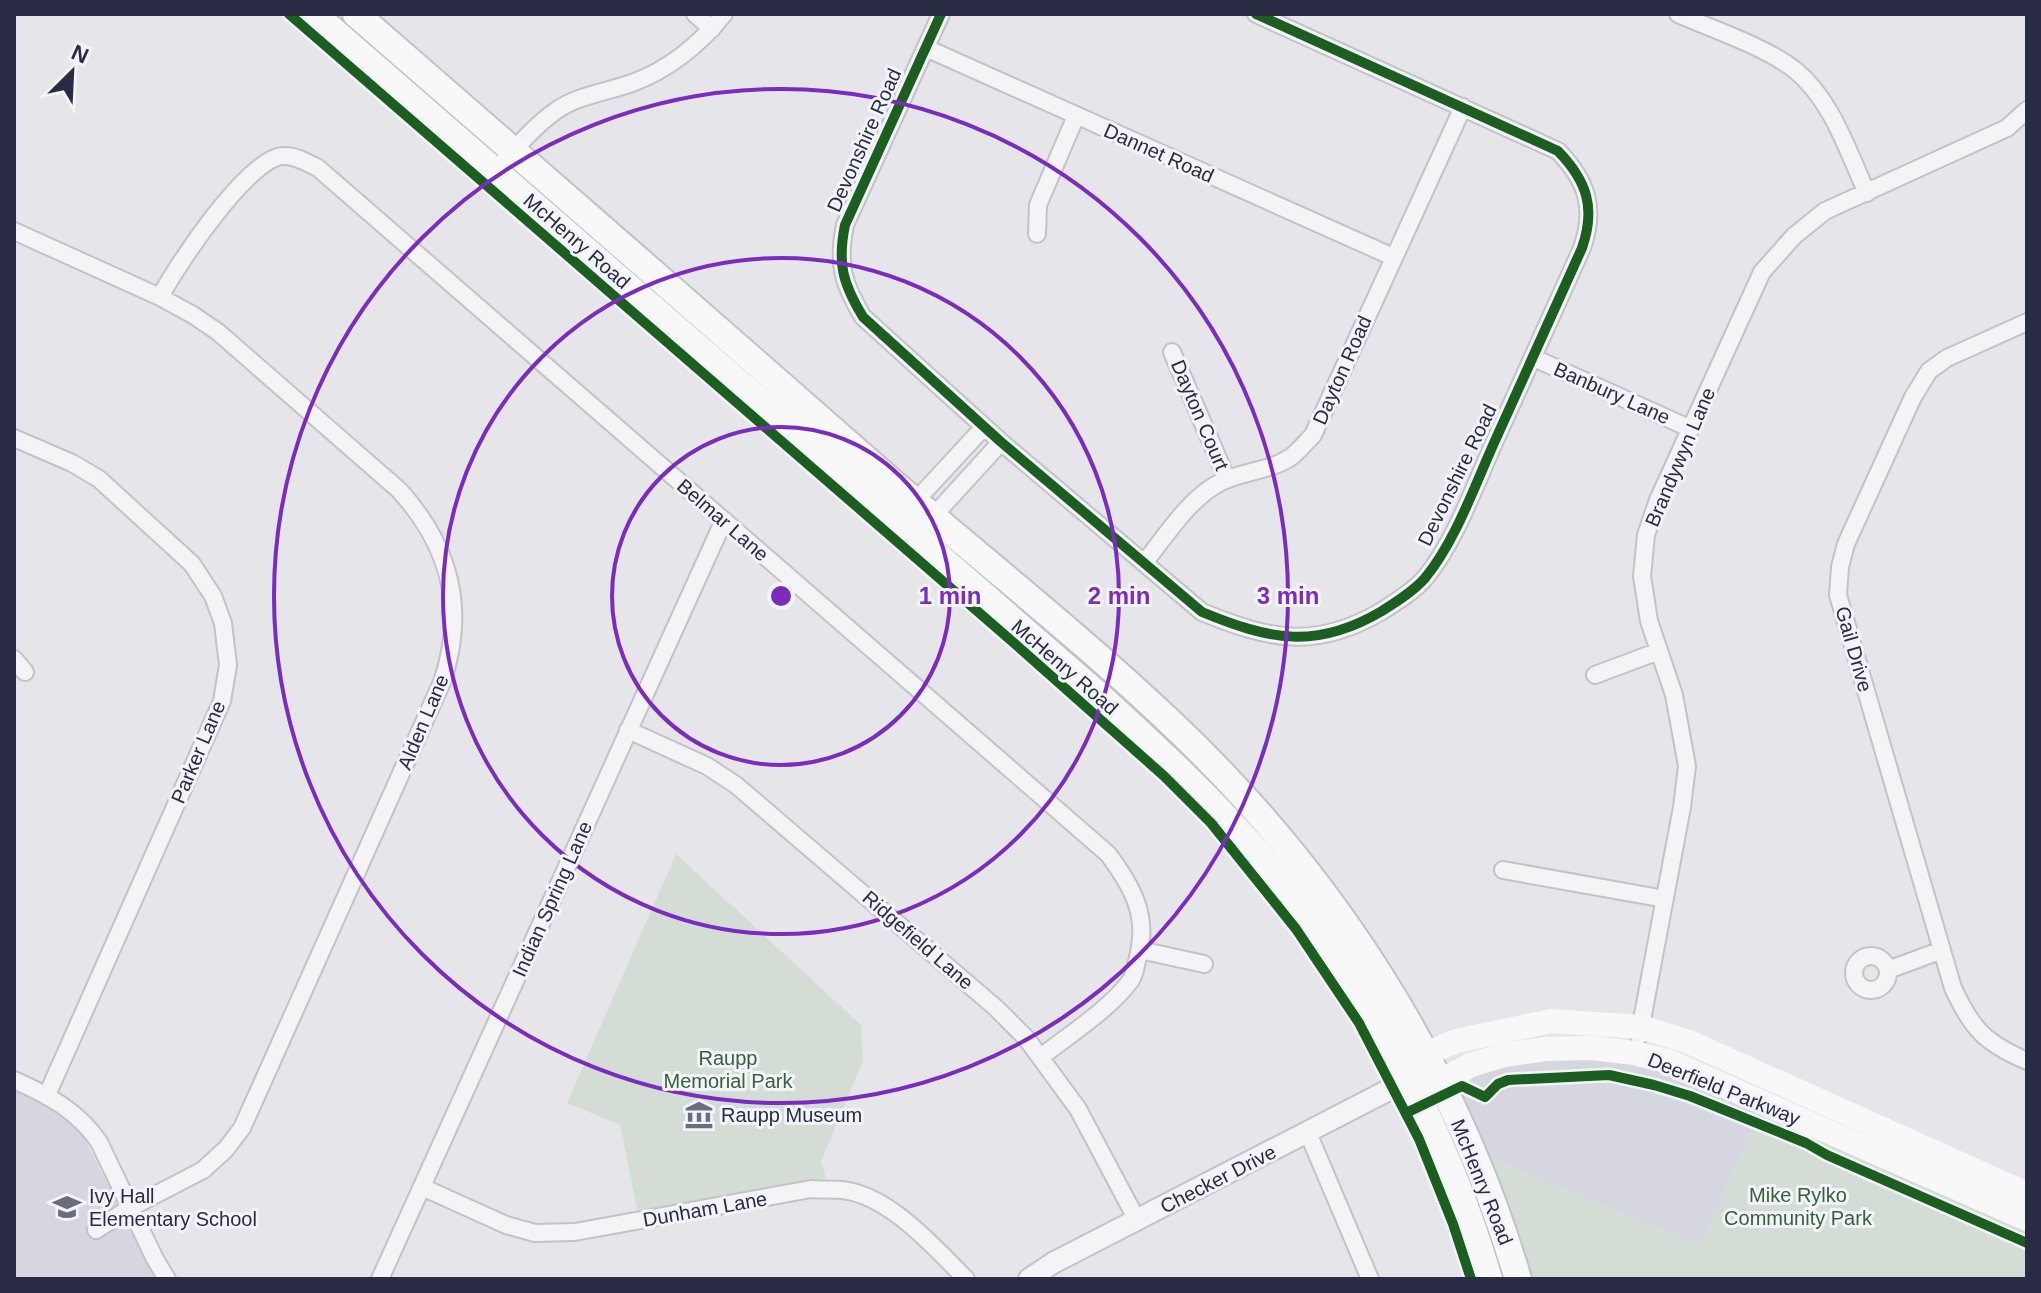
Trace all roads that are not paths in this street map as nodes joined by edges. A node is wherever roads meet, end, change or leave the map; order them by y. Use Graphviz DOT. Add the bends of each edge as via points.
graph roads {
  1 [pos="314,14"];
  2 [pos="356,14"];
  3 [pos="695,14"];
  4 [pos="724,14"];
  5 [pos="941,14"];
  6 [pos="1256,14"];
  7 [pos="1678,14"];
  8 [pos="712,29"];
  9 [pos="926,48"];
  10 [pos="1463,107"];
  11 [pos="2027,110"];
  12 [pos="1076,116"];
  13 [pos="513,150"];
  14 [pos="496,170"];
  15 [pos="1867,193"];
  16 [pos="14,231"];
  17 [pos="1037,234"];
  18 [pos="1393,257"];
  19 [pos="160,297"];
  20 [pos="2027,322"];
  21 [pos="1172,352"];
  22 [pos="1534,358"];
  23 [pos="984,427"];
  24 [pos="1691,429"];
  25 [pos="14,438"];
  26 [pos="1001,442"];
  27 [pos="1227,479"];
  28 [pos="924,509"];
  29 [pos="724,520"];
  30 [pos="906,529"];
  31 [pos="1144,563"];
  32 [pos="1659,651"];
  33 [pos="1595,675"];
  34 [pos="628,730"];
  35 [pos="1503,870"];
  36 [pos="1665,899"];
  37 [pos="1140,950"];
  38 [pos="1942,950"];
  39 [pos="1204,964"];
  40 [pos="1888,970"];
  41 [pos="1641,1027"];
  42 [pos="1634,1053"];
  43 [pos="1426,1054"];
  44 [pos="1041,1057"];
  45 [pos="2027,1061"];
  46 [pos="14,1080"];
  47 [pos="1408,1080"];
  48 [pos="1440,1081"];
  49 [pos="47,1095"];
  50 [pos="1308,1133"];
  51 [pos="422,1187"];
  52 [pos="2025,1187"];
  53 [pos="130,1208"];
  54 [pos="2027,1219"];
  55 [pos="1137,1220"];
  56 [pos="96,1230"];
  57 [pos="167,1279"];
  58 [pos="380,1279"];
  59 [pos="966,1279"];
  60 [pos="1029,1279"];
  61 [pos="1370,1279"];
  62 [pos="1489,1279"];
  63 [pos="1518,1279"];
  1 -- 14 [label="main road, McHenry Road"];
  2 -- 13 [label="main road, McHenry Road"];
  3 -- 8 [label="street"];
  4 -- 8 [label="street"];
  5 -- 9 [label="street, Devonshire Road"];
  6 -- 10 [label="street, Devonshire Road"];
  7 -- 15 [label="street" via="1796,71 1827,107"];
  8 -- 13 [label="street" via="666,67 558,110"];
  9 -- 12 [label="street, Dannet Road"];
  9 -- 23 [label="street, Devonshire Road" via="845,225 840,262 847,291 863,317"];
  10 -- 18 [label="street, Dayton Road"];
  10 -- 22 [label="street, Devonshire Road" via="1558,151 1575,169 1589,208 1582,248"];
  11 -- 15 [label="street, Brandywyn Lane" via="2007,128"];
  12 -- 17 [label="street" via="1038,205"];
  12 -- 18 [label="street, Dannet Road"];
  13 -- 14 [label="street"];
  13 -- 28 [label="main road, McHenry Road"];
  14 -- 30 [label="main road, McHenry Road"];
  15 -- 24 [label="street, Brandywyn Lane" via="1825,211 1762,272"];
  16 -- 19 [label="street, Alden Lane"];
  18 -- 27 [label="street, Dayton Road" via="1313,435 1291,457"];
  19 -- 29 [label="street, Belmar Lane" via="189,247 258,168 283,156 305,161"];
  19 -- 53 [label="street, Alden Lane" via="218,332 399,490 441,552 454,614 442,682 242,1128 203,1170"];
  20 -- 38 [label="street, Gail Drive" via="1929,371 1846,544 1840,567 1838,595"];
  21 -- 27 [label="street, Dayton Court"];
  22 -- 24 [label="street, Banbury Lane"];
  22 -- 31 [label="street, Devonshire Road" via="1451,536 1425,578 1354,627 1314,637 1239,627 1202,612"];
  23 -- 26 [label="street, Devonshire Road"];
  23 -- 28 [label="street"];
  24 -- 32 [label="street, Brandywyn Lane" via="1646,535 1642,576"];
  25 -- 49 [label="street, Parker Lane" via="99,479 192,564 223,623 228,665 222,701"];
  26 -- 28 [label="street"];
  26 -- 31 [label="street, Devonshire Road"];
  27 -- 31 [label="street, Dayton Road" via="1198,498"];
  28 -- 30 [label="street"];
  28 -- 30 [label="street"];
  28 -- 43 [label="main road, McHenry Road" via="1170,722 1241,793 1340,915"];
  29 -- 34 [label="street, Indian Spring Lane"];
  29 -- 37 [label="street, Belmar Lane" via="1108,854 1137,901"];
  30 -- 47 [label="main road, McHenry Road" via="1123,717 1229,821 1320,934"];
  32 -- 33 [label="street"];
  32 -- 36 [label="street, Brandywyn Lane" via="1680,720 1687,766"];
  34 -- 44 [label="street, Ridgefield Lane" via="707,766 747,793 996,1008"];
  34 -- 51 [label="street, Indian Spring Lane"];
  35 -- 36 [label="street"];
  36 -- 41 [label="street, Brandywyn Lane"];
  37 -- 39 [label="street"];
  37 -- 44 [label="street, Belmar Lane" via="1132,978 1112,1000"];
  38 -- 40 [label="street"];
  38 -- 45 [label="street, Gail Drive" via="1953,988 1978,1032"];
  41 -- 42 [label="street, Brandywyn Lane"];
  41 -- 43 [label="main road, Deerfield Parkway" via="1551,1021 1456,1041"];
  41 -- 52 [label="main road, Deerfield Parkway" via="1689,1042"];
  42 -- 48 [label="main road, Deerfield Parkway" via="1591,1048 1504,1055"];
  42 -- 54 [label="main road, Deerfield Parkway" via="1670,1062"];
  43 -- 47 [label="main road"];
  43 -- 48 [label="main road, McHenry Road"];
  44 -- 55 [label="street, Ridgefield Lane" via="1078,1109"];
  46 -- 49 [label="street"];
  47 -- 48 [label="main road, Deerfield Parkway"];
  47 -- 50 [label="street, Checker Drive"];
  47 -- 62 [label="main road, McHenry Road" via="1432,1127"];
  48 -- 63 [label="main road, McHenry Road" via="1487,1186"];
  49 -- 53 [label="street" via="88,1126"];
  50 -- 55 [label="street, Checker Drive"];
  50 -- 61 [label="street"];
  51 -- 58 [label="street, Indian Spring Lane"];
  51 -- 59 [label="street, Dunham Lane" via="535,1233 575,1232 811,1189 843,1190 894,1212"];
  53 -- 56 [label="street, Alden Lane"];
  53 -- 57 [label="street"];
  55 -- 60 [label="street, Checker Drive"];
}
